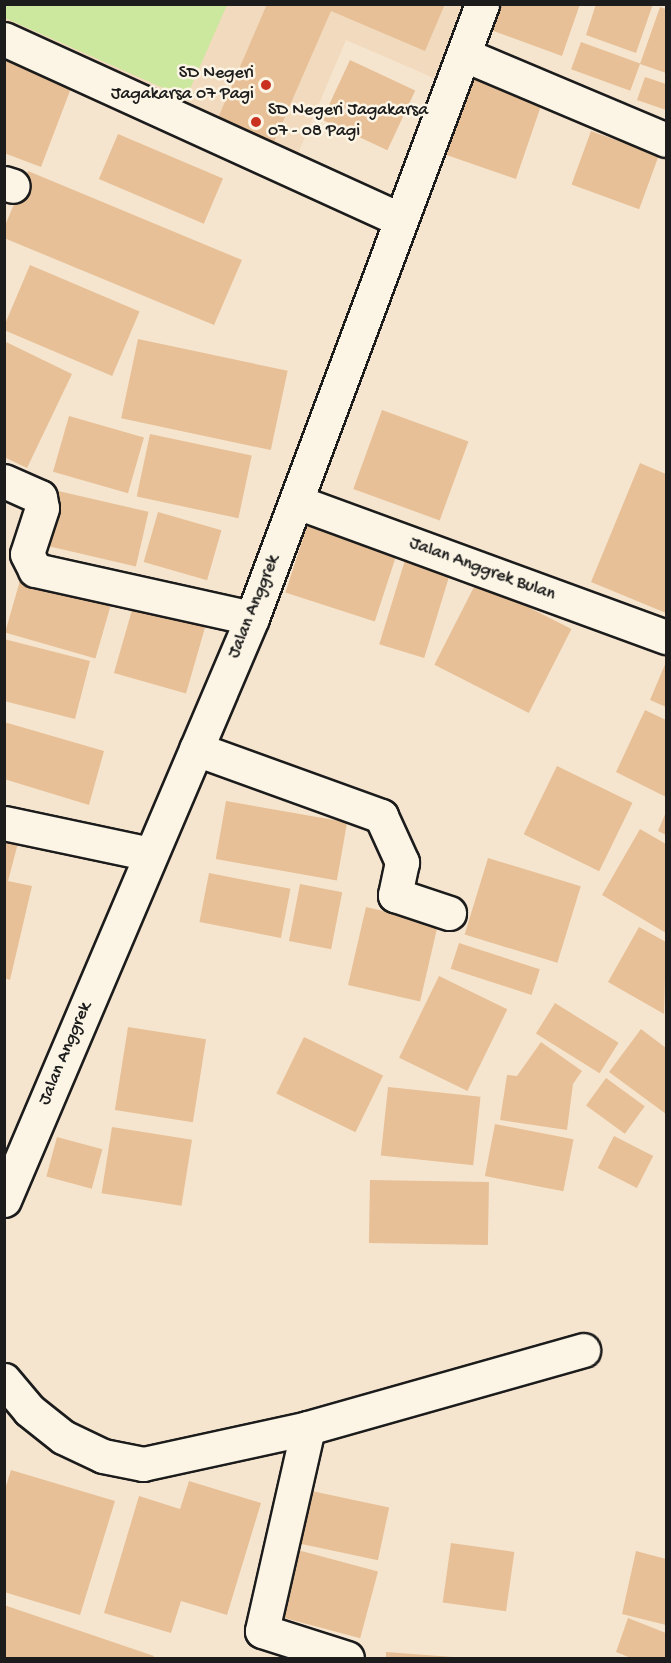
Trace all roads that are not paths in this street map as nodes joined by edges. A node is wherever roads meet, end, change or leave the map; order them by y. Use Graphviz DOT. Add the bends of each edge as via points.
graph roads {
  1 [pos="483,4"];
  2 [pos="4,39"];
  3 [pos="465,55"];
  4 [pos="666,140"];
  5 [pos="401,220"];
  6 [pos="4,481"];
  7 [pos="297,502"];
  8 [pos="252,618"];
  9 [pos="666,637"];
  10 [pos="196,749"];
  11 [pos="4,823"];
  12 [pos="150,854"];
  13 [pos="449,913"];
  14 [pos="4,1200"];
  15 [pos="583,1350"];
  16 [pos="4,1380"];
  17 [pos="308,1428"];
  18 [pos="347,1659"];
  1 -- 3 [label="street, Jalan Anggrek"];
  2 -- 5 [label="street"];
  3 -- 4 [label="street"];
  3 -- 5 [label="street, Jalan Anggrek"];
  5 -- 7 [label="street, Jalan Anggrek"];
  6 -- 8 [label="street" via="40,497 42,508 27,554 35,570"];
  7 -- 8 [label="street, Jalan Anggrek"];
  7 -- 9 [label="street, Jalan Anggrek Bulan"];
  8 -- 10 [label="street, Jalan Anggrek"];
  10 -- 12 [label="street, Jalan Anggrek"];
  10 -- 13 [label="street" via="381,816 402,862 395,895"];
  11 -- 12 [label="street"];
  12 -- 14 [label="street, Jalan Anggrek"];
  15 -- 17 [label="street"];
  16 -- 17 [label="street" via="29,1410 63,1437 103,1456 143,1464"];
  17 -- 18 [label="street" via="262,1630"];
}
